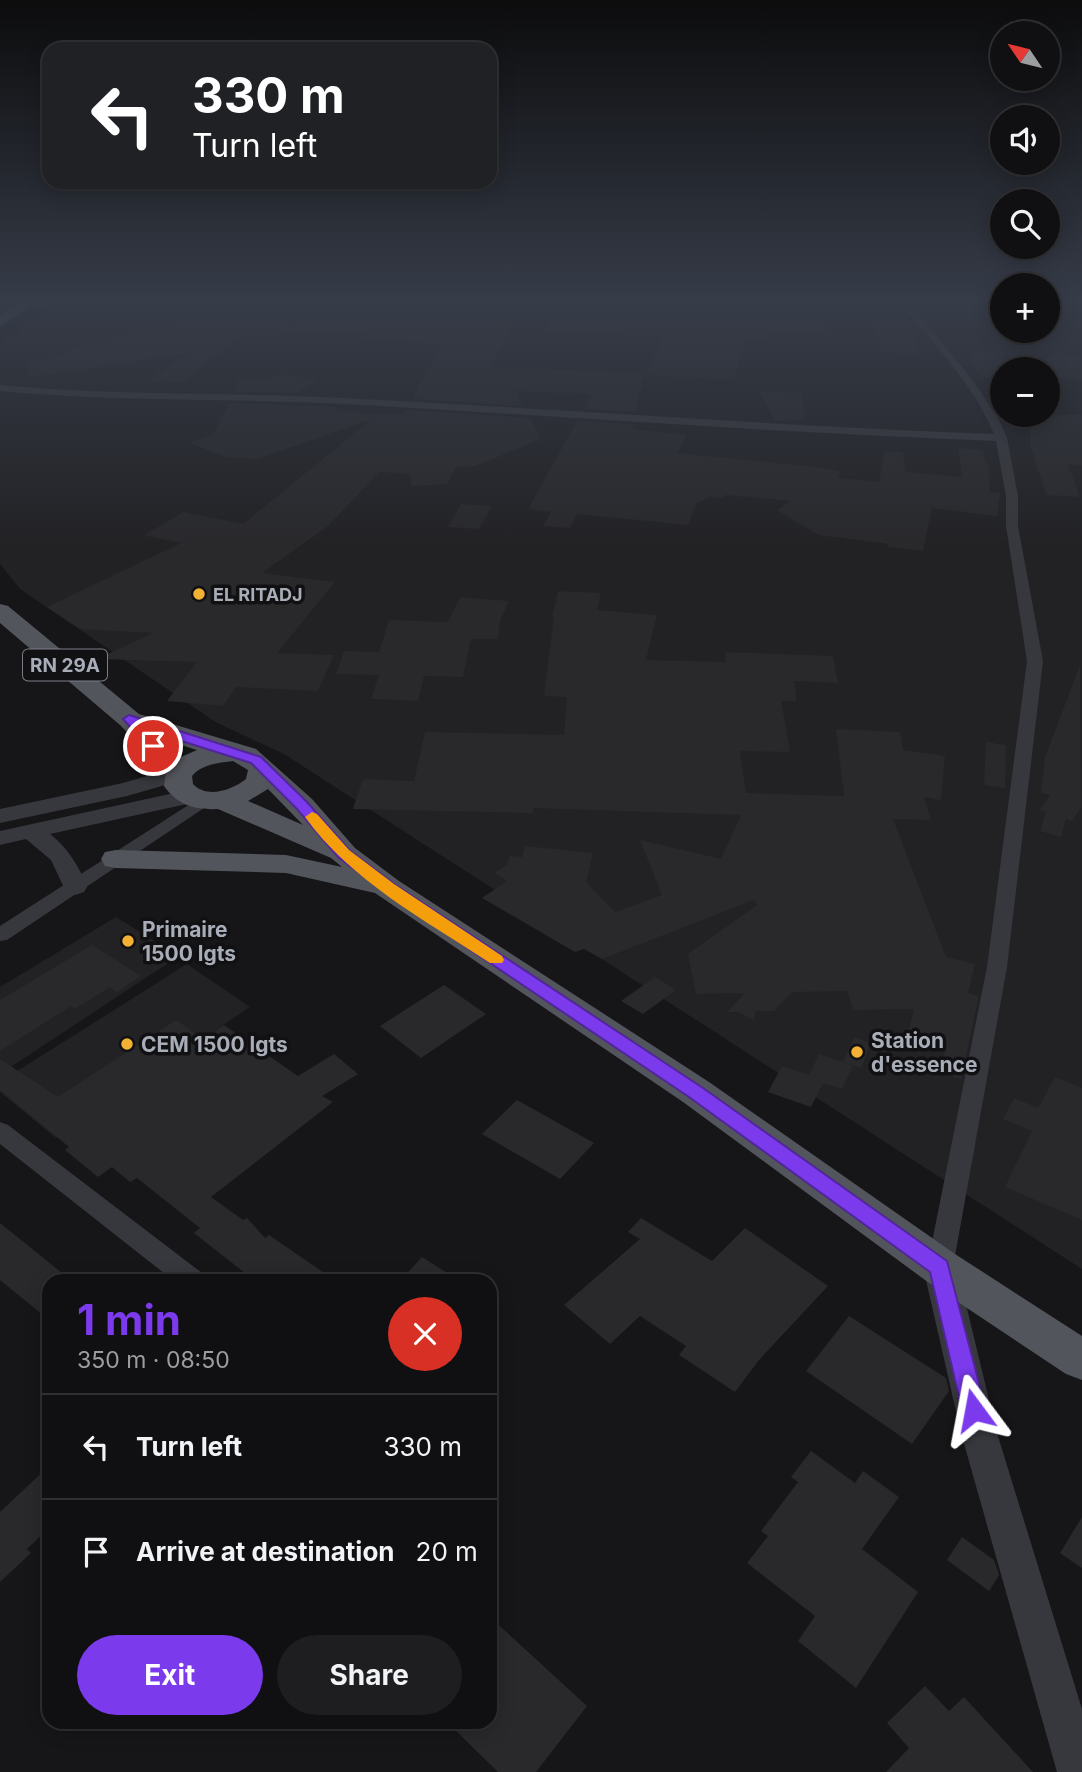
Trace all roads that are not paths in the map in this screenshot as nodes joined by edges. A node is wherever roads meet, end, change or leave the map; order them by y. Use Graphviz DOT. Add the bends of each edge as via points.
graph roads {
  1 [pos="967,381"];
  2 [pos="2,389"];
  3 [pos="1001,438"];
  4 [pos="0,611"];
  5 [pos="129,719"];
  6 [pos="233,753"];
  7 [pos="262,767"];
  8 [pos="195,788"];
  9 [pos="0,816"];
  10 [pos="32,833"];
  11 [pos="0,838"];
  12 [pos="344,854"];
  13 [pos="116,859"];
  14 [pos="75,887"];
  15 [pos="388,888"];
  16 [pos="0,935"];
  17 [pos="0,1131"];
  18 [pos="940,1267"];
  19 [pos="184,1274"];
  20 [pos="1082,1360"];
  21 [pos="1079,1772"];
  1 -- 3 [label="street"];
  2 -- 3 [label="street" via="343,401 829,432"];
  3 -- 18 [label="street" via="1035,660 997,967"];
  4 -- 5 [label="main road, RN 29A"];
  5 -- 6 [label="main road, RN 29A"];
  5 -- 8 [label="main road, RN 29A"];
  6 -- 7 [label="main road" via="246,755"];
  6 -- 8 [label="main road" via="203,757"];
  7 -- 8 [label="main road" via="259,783 250,791"];
  7 -- 12 [label="main road, RN 29A"];
  8 -- 9 [label="street" via="127,789"];
  8 -- 10 [label="street"];
  8 -- 12 [label="main road, RN 29A"];
  8 -- 13 [label="street"];
  10 -- 11 [label="street"];
  10 -- 14 [label="street" via="51,844 66,862"];
  12 -- 15 [label="main road, RN 29A"];
  13 -- 14 [label="street"];
  13 -- 15 [label="main road" via="286,864"];
  14 -- 16 [label="street"];
  15 -- 18 [label="main road, RN 29A" via="696,1093"];
  17 -- 19 [label="street"];
  18 -- 20 [label="main road, RN 29A"];
  18 -- 21 [label="street" via="979,1433"];
}
